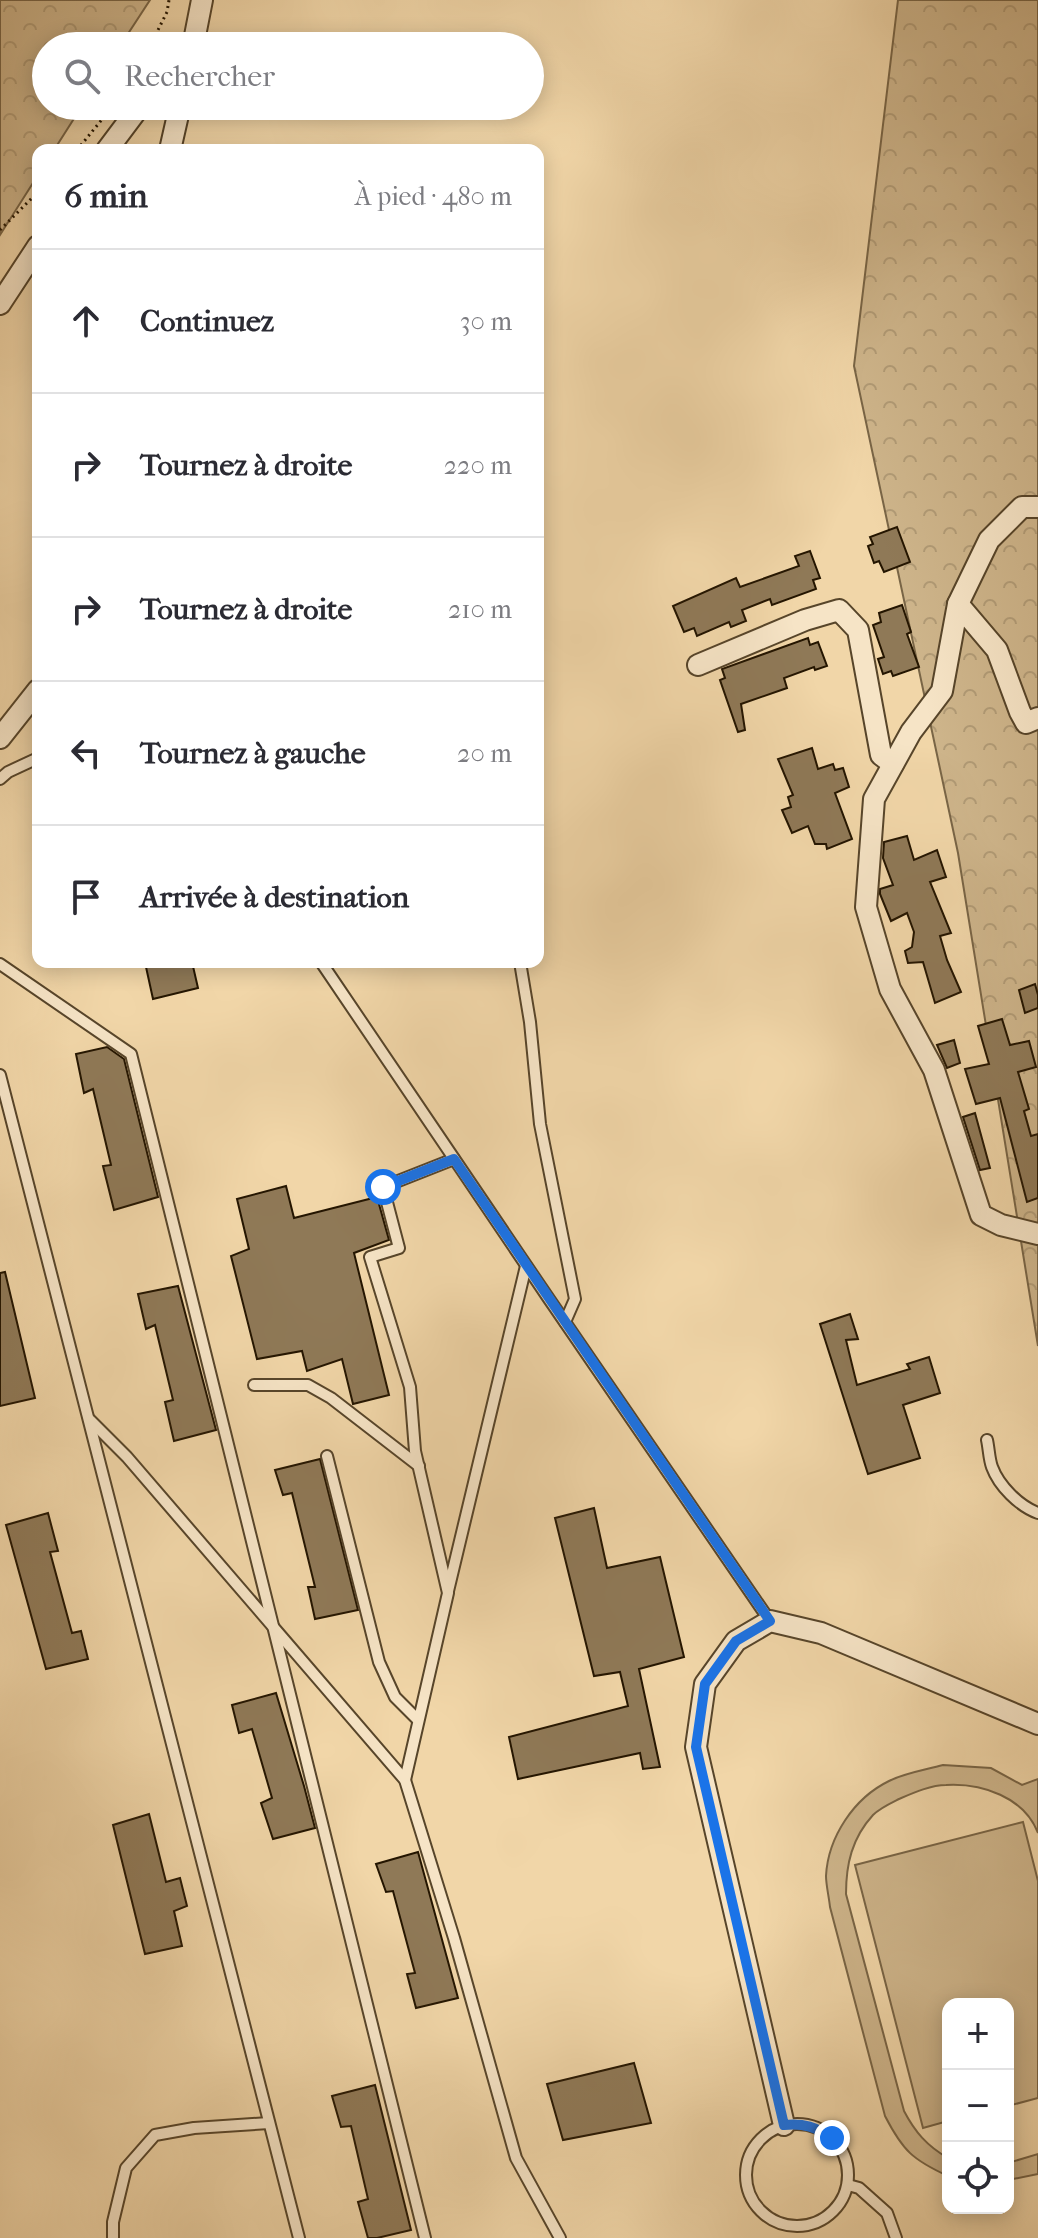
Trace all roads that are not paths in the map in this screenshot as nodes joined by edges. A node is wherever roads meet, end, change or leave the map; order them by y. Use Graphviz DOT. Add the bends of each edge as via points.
graph roads {
  1 [pos="202,0"];
  2 [pos="194,32"];
  3 [pos="130,120"];
  4 [pos="177,120"];
  5 [pos="112,144"];
  6 [pos="171,144"];
  7 [pos="32,255"];
  8 [pos="0,304"];
  9 [pos="1038,507"];
  10 [pos="958,604"];
  11 [pos="698,665"];
  12 [pos="32,698"];
  13 [pos="1038,718"];
  14 [pos="0,738"];
  15 [pos="32,761"];
  16 [pos="893,764"];
  17 [pos="0,779"];
  18 [pos="0,964"];
  19 [pos="325,968"];
  20 [pos="521,968"];
  21 [pos="0,1075"];
  22 [pos="454,1159"];
  23 [pos="1038,1234"];
  24 [pos="526,1266"];
  25 [pos="565,1322"];
  26 [pos="254,1385"];
  27 [pos="88,1419"];
  28 [pos="987,1440"];
  29 [pos="327,1456"];
  30 [pos="419,1466"];
  31 [pos="1038,1513"];
  32 [pos="448,1593"];
  33 [pos="770,1621"];
  34 [pos="272,1624"];
  35 [pos="418,1720"];
  36 [pos="1038,1724"];
  37 [pos="405,1780"];
  38 [pos="269,2123"];
  39 [pos="784,2125"];
  40 [pos="848,2185"];
  41 [pos="113,2238"];
  42 [pos="299,2238"];
  43 [pos="425,2238"];
  44 [pos="560,2238"];
  45 [pos="896,2238"];
  1 -- 2 [label="street"];
  3 -- 5 [label="street"];
  4 -- 6 [label="street"];
  7 -- 8 [label="street"];
  9 -- 10 [label="street" via="1022,507 989,540"];
  10 -- 13 [label="street" via="997,650 1026,723"];
  10 -- 16 [label="street" via="942,691"];
  11 -- 16 [label="street" via="839,610 858,630 881,755"];
  12 -- 14 [label="street"];
  15 -- 17 [label="lane"];
  16 -- 23 [label="street" via="874,799 866,907 890,989 934,1070 981,1215"];
  18 -- 34 [label="lane" via="131,1054"];
  19 -- 22 [label="lane"];
  20 -- 25 [label="lane" via="540,1124 575,1299"];
  21 -- 27 [label="lane"];
  22 -- 24 [label="lane"];
  22 -- 30 [label="lane" via="383,1187 399,1248 370,1257 410,1387"];
  24 -- 25 [label="lane"];
  24 -- 32 [label="lane"];
  25 -- 33 [label="lane"];
  26 -- 30 [label="lane" via="308,1385"];
  27 -- 34 [label="lane"];
  27 -- 38 [label="lane"];
  28 -- 31 [label="lane" via="992,1466 1004,1487"];
  29 -- 35 [label="lane" via="379,1662 395,1697"];
  30 -- 32 [label="lane"];
  32 -- 35 [label="lane"];
  33 -- 36 [label="street" via="821,1633"];
  33 -- 39 [label="street" via="736,1641 705,1684 696,1747"];
  34 -- 37 [label="lane"];
  34 -- 43 [label="lane"];
  35 -- 37 [label="lane"];
  37 -- 44 [label="lane" via="516,2158"];
  38 -- 41 [label="lane" via="155,2135 126,2168"];
  38 -- 42 [label="lane"];
  39 -- 40 [label="lane" via="818,2128 832,2138 843,2151"];
  39 -- 40 [label="lane" via="768,2132 748,2160 749,2193 769,2219 801,2227 817,2223 842,2201"];
  40 -- 45 [label="lane" via="887,2213"];
}
